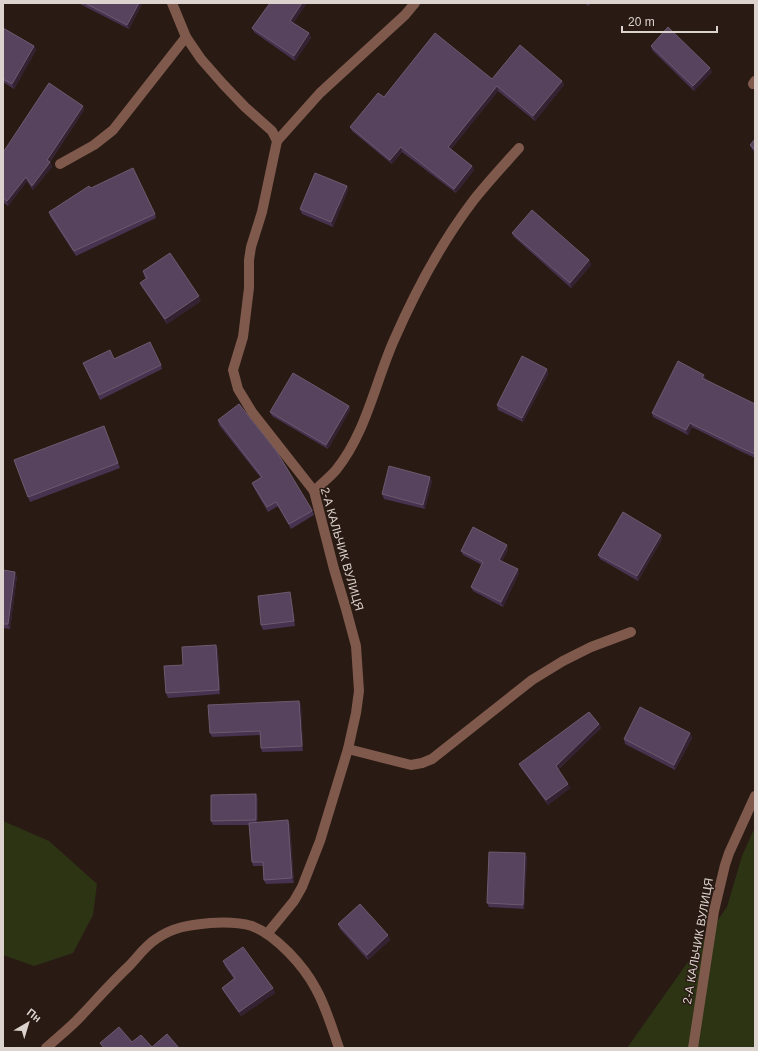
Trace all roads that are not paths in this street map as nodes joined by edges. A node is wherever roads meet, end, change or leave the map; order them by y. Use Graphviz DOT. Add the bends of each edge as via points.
graph roads {
  1 [pos="172,3"];
  2 [pos="414,3"];
  3 [pos="186,37"];
  4 [pos="277,141"];
  5 [pos="519,148"];
  6 [pos="60,164"];
  7 [pos="314,490"];
  8 [pos="631,632"];
  9 [pos="348,749"];
  10 [pos="755,796"];
  11 [pos="267,934"];
  12 [pos="46,1048"];
  13 [pos="339,1048"];
  14 [pos="693,1048"];
  1 -- 3 [label="street"];
  2 -- 4 [label="street" via="405,15 320,93"];
  3 -- 4 [label="street" via="218,79 272,131"];
  3 -- 6 [label="street" via="113,130 94,145"];
  4 -- 7 [label="street, 2-А КАЛЬЧИК ВУЛИЦЯ" via="262,212 251,247 243,337 234,370 238,389 252,412"];
  5 -- 7 [label="street" via="473,201 436,258 394,340 360,428 346,455 335,470"];
  7 -- 9 [label="street, 2-А КАЛЬЧИК ВУЛИЦЯ" via="356,646 359,691"];
  8 -- 9 [label="street" via="577,654 538,676 432,759 411,765"];
  9 -- 11 [label="street, 2-А КАЛЬЧИК ВУЛИЦЯ" via="320,841 302,887 294,902"];
  10 -- 14 [label="street, 2-А КАЛЬЧИК ВУЛИЦЯ" via="725,865 714,911"];
  11 -- 12 [label="street" via="239,923 222,922 176,928 155,940"];
  11 -- 13 [label="street" via="302,968 316,988"];
}
